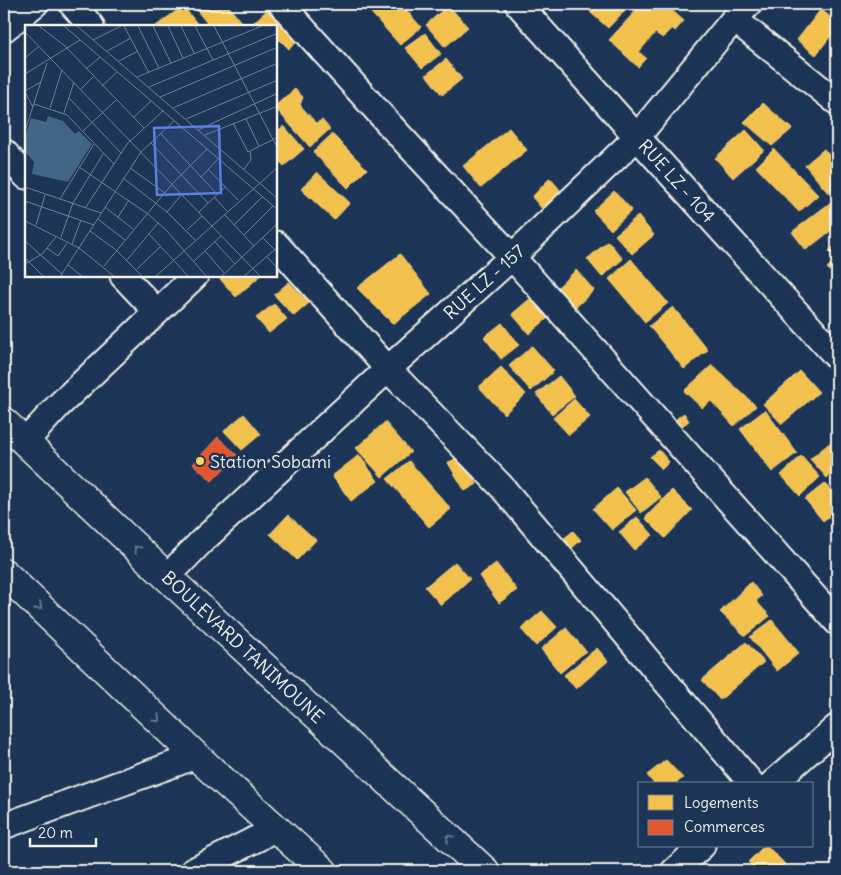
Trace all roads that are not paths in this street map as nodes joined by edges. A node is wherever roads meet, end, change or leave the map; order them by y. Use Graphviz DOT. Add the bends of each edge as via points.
graph roads {
  1 [pos="35,4"];
  2 [pos="72,4"];
  3 [pos="281,4"];
  4 [pos="518,4"];
  5 [pos="741,11"];
  6 [pos="90,25"];
  7 [pos="4,29"];
  8 [pos="837,102"];
  9 [pos="637,138"];
  10 [pos="4,152"];
  11 [pos="25,175"];
  12 [pos="278,246"];
  13 [pos="512,257"];
  14 [pos="125,278"];
  15 [pos="193,278"];
  16 [pos="157,312"];
  17 [pos="837,357"];
  18 [pos="388,369"];
  19 [pos="4,422"];
  20 [pos="25,442"];
  21 [pos="4,573"];
  22 [pos="167,577"];
  23 [pos="837,622"];
  24 [pos="837,727"];
  25 [pos="196,756"];
  26 [pos="750,782"];
  27 [pos="774,782"];
  28 [pos="4,826"];
  29 [pos="275,827"];
  30 [pos="700,848"];
  31 [pos="193,871"];
  32 [pos="323,871"];
  33 [pos="485,871"];
  34 [pos="674,871"];
  1 -- 7 [label="street"];
  2 -- 6 [label="street"];
  3 -- 13 [label="street"];
  4 -- 9 [label="street, RUE LZ - 104"];
  5 -- 8 [label="street"];
  5 -- 9 [label="street, RUE LZ - 157"];
  9 -- 13 [label="street, RUE LZ - 157"];
  9 -- 17 [label="street, RUE LZ - 104"];
  10 -- 11 [label="street"];
  12 -- 18 [label="street"];
  13 -- 18 [label="street, RUE LZ - 157"];
  13 -- 23 [label="street"];
  14 -- 16 [label="street"];
  15 -- 16 [label="street"];
  16 -- 20 [label="street"];
  18 -- 22 [label="street, RUE LZ - 157"];
  18 -- 26 [label="street" via="501,486"];
  19 -- 20 [label="main road, BOULEVARD TANIMOUNE"];
  22 -- 20 [label="main road, BOULEVARD TANIMOUNE, one-way"];
  21 -- 25 [label="main road, one-way"];
  33 -- 22 [label="main road, BOULEVARD TANIMOUNE, one-way"];
  24 -- 27 [label="street"];
  25 -- 28 [label="street"];
  25 -- 29 [label="main road"];
  29 -- 31 [label="street"];
  29 -- 32 [label="main road"];
  30 -- 34 [label="street"];
}
